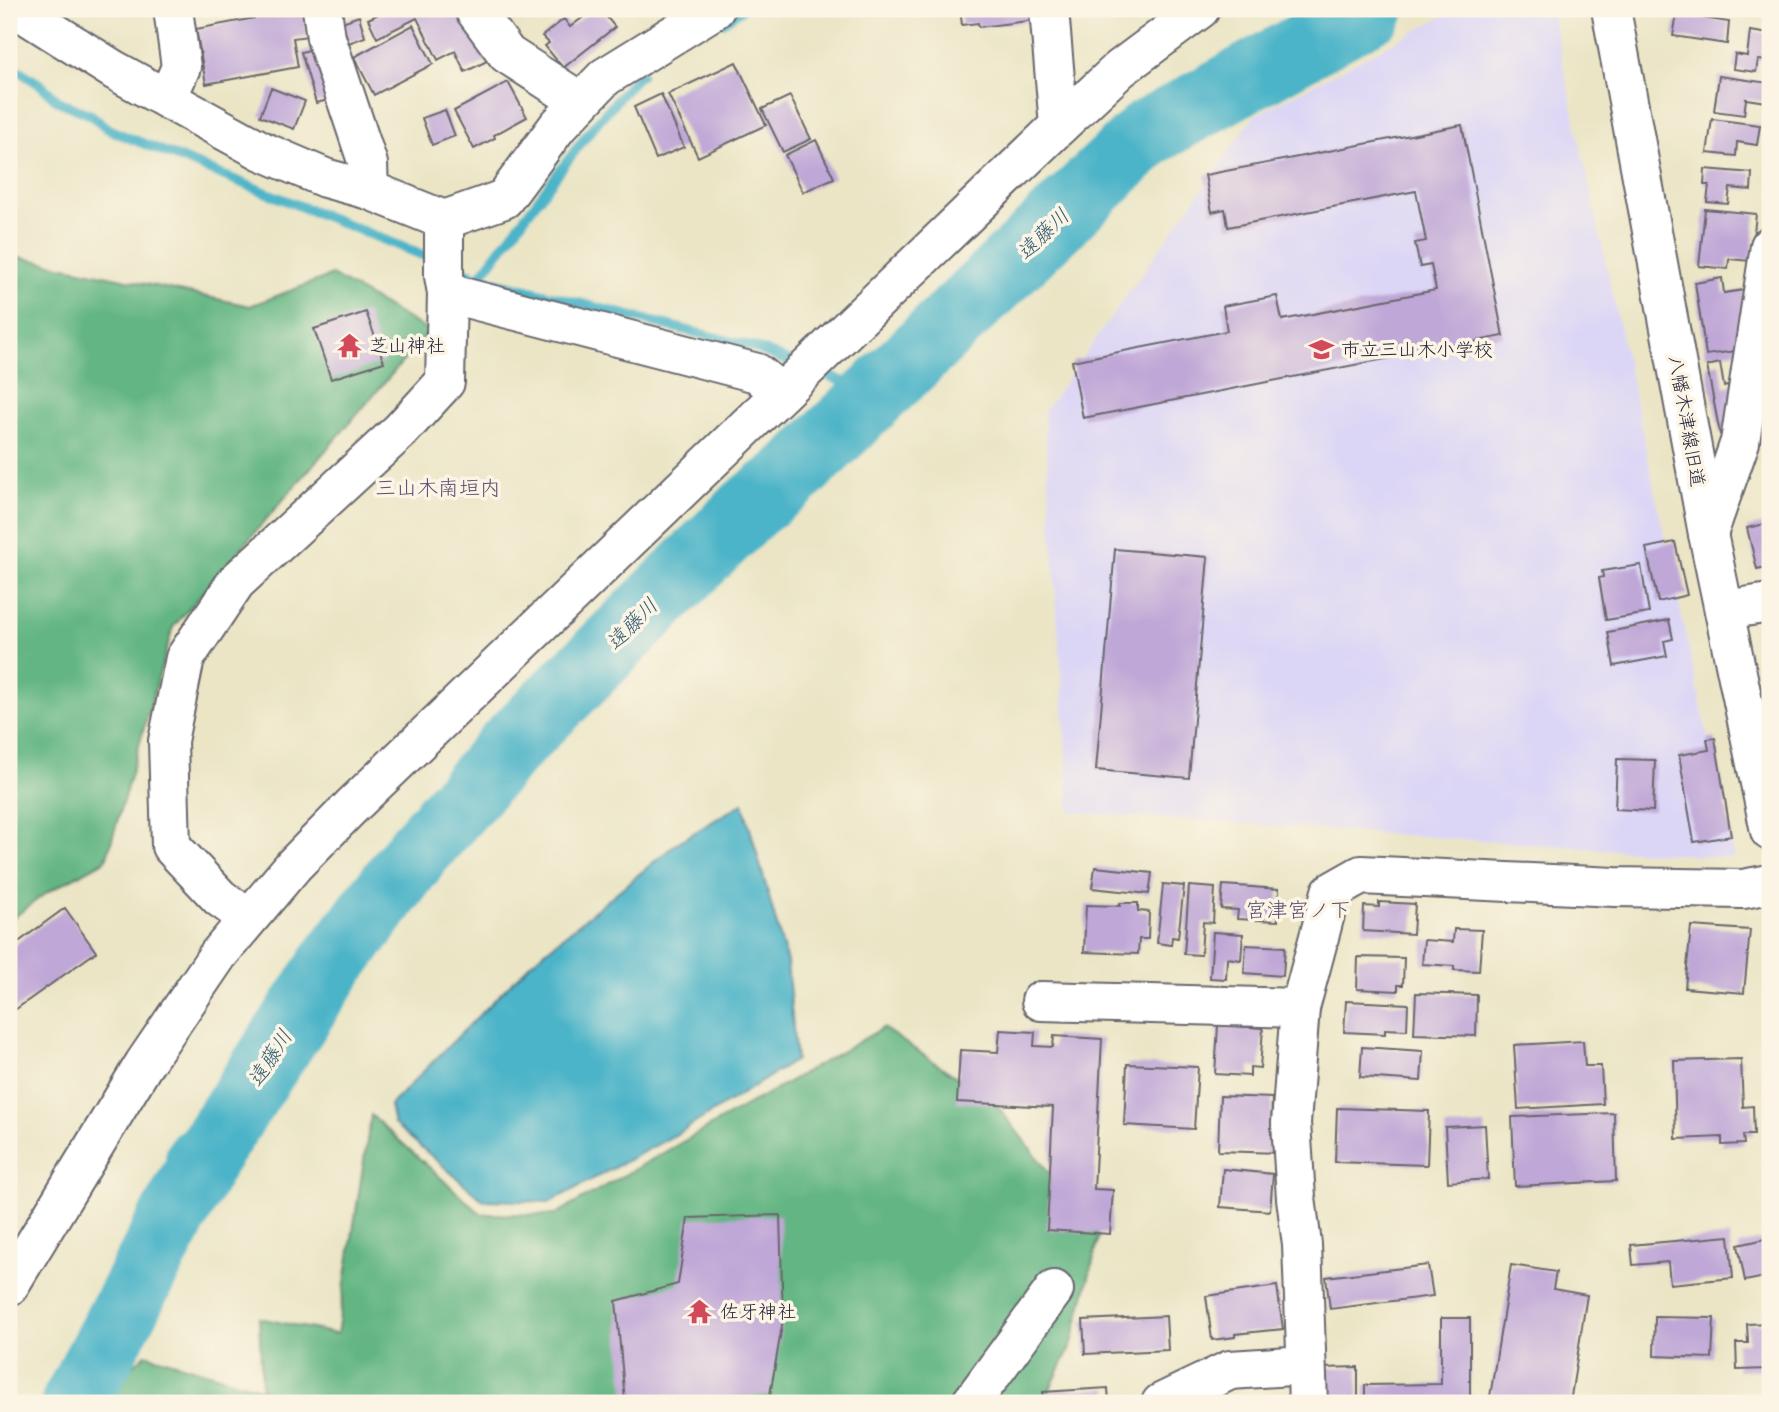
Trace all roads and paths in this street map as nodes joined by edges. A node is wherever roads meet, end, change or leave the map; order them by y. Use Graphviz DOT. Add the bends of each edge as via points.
graph roads {
  1 [pos="17,9"];
  2 [pos="173,9"];
  3 [pos="322,9"];
  4 [pos="474,9"];
  5 [pos="715,9"];
  6 [pos="1049,9"];
  7 [pos="1200,9"];
  8 [pos="1611,9"];
  9 [pos="167,99"];
  10 [pos="581,102"];
  11 [pos="1059,126"];
  12 [pos="369,190"];
  13 [pos="444,228"];
  14 [pos="1770,246"];
  15 [pos="445,284"];
  16 [pos="781,393"];
  17 [pos="1708,534"];
  18 [pos="1770,603"];
  19 [pos="1725,610"];
  20 [pos="1770,831"];
  21 [pos="1770,884"];
  22 [pos="248,918"];
  23 [pos="1041,1001"];
  24 [pos="1300,1008"];
  25 [pos="9,1286"];
  26 [pos="1054,1290"];
  27 [pos="1306,1365"];
  28 [pos="971,1403"];
  29 [pos="1161,1403"];
  30 [pos="1308,1403"];
  1 -- 9 [label="street"];
  2 -- 9 [label="street" via="181,67"];
  3 -- 12 [label="street" via="326,37 368,164"];
  4 -- 10 [label="street" via="507,54"];
  5 -- 10 [label="street" via="604,77"];
  6 -- 11 [label="street"];
  7 -- 11 [label="street" via="1120,69"];
  8 -- 17 [label="street, 八幡木津線旧道"];
  9 -- 12 [label="street" via="262,151 325,178"];
  10 -- 13 [label="street" via="504,199"];
  11 -- 16 [label="street"];
  12 -- 13 [label="street"];
  13 -- 15 [label="street"];
  14 -- 17 [label="street" via="1740,442"];
  15 -- 16 [label="street" via="757,373"];
  15 -- 22 [label="street" via="445,382 400,431 236,582 185,658 168,741 171,846 220,898"];
  16 -- 22 [label="street" via="351,807"];
  17 -- 19 [label="street, 八幡木津線旧道"];
  18 -- 19 [label="street"];
  19 -- 20 [label="street, 八幡木津線旧道"];
  21 -- 24 [label="street" via="1743,889 1628,887 1361,875 1331,892"];
  22 -- 25 [label="street" via="144,1064"];
  23 -- 24 [label="street"];
  24 -- 27 [label="street" via="1291,1124"];
  26 -- 28 [label="street"];
  27 -- 29 [label="street" via="1230,1370"];
  27 -- 30 [label="street"];
}
